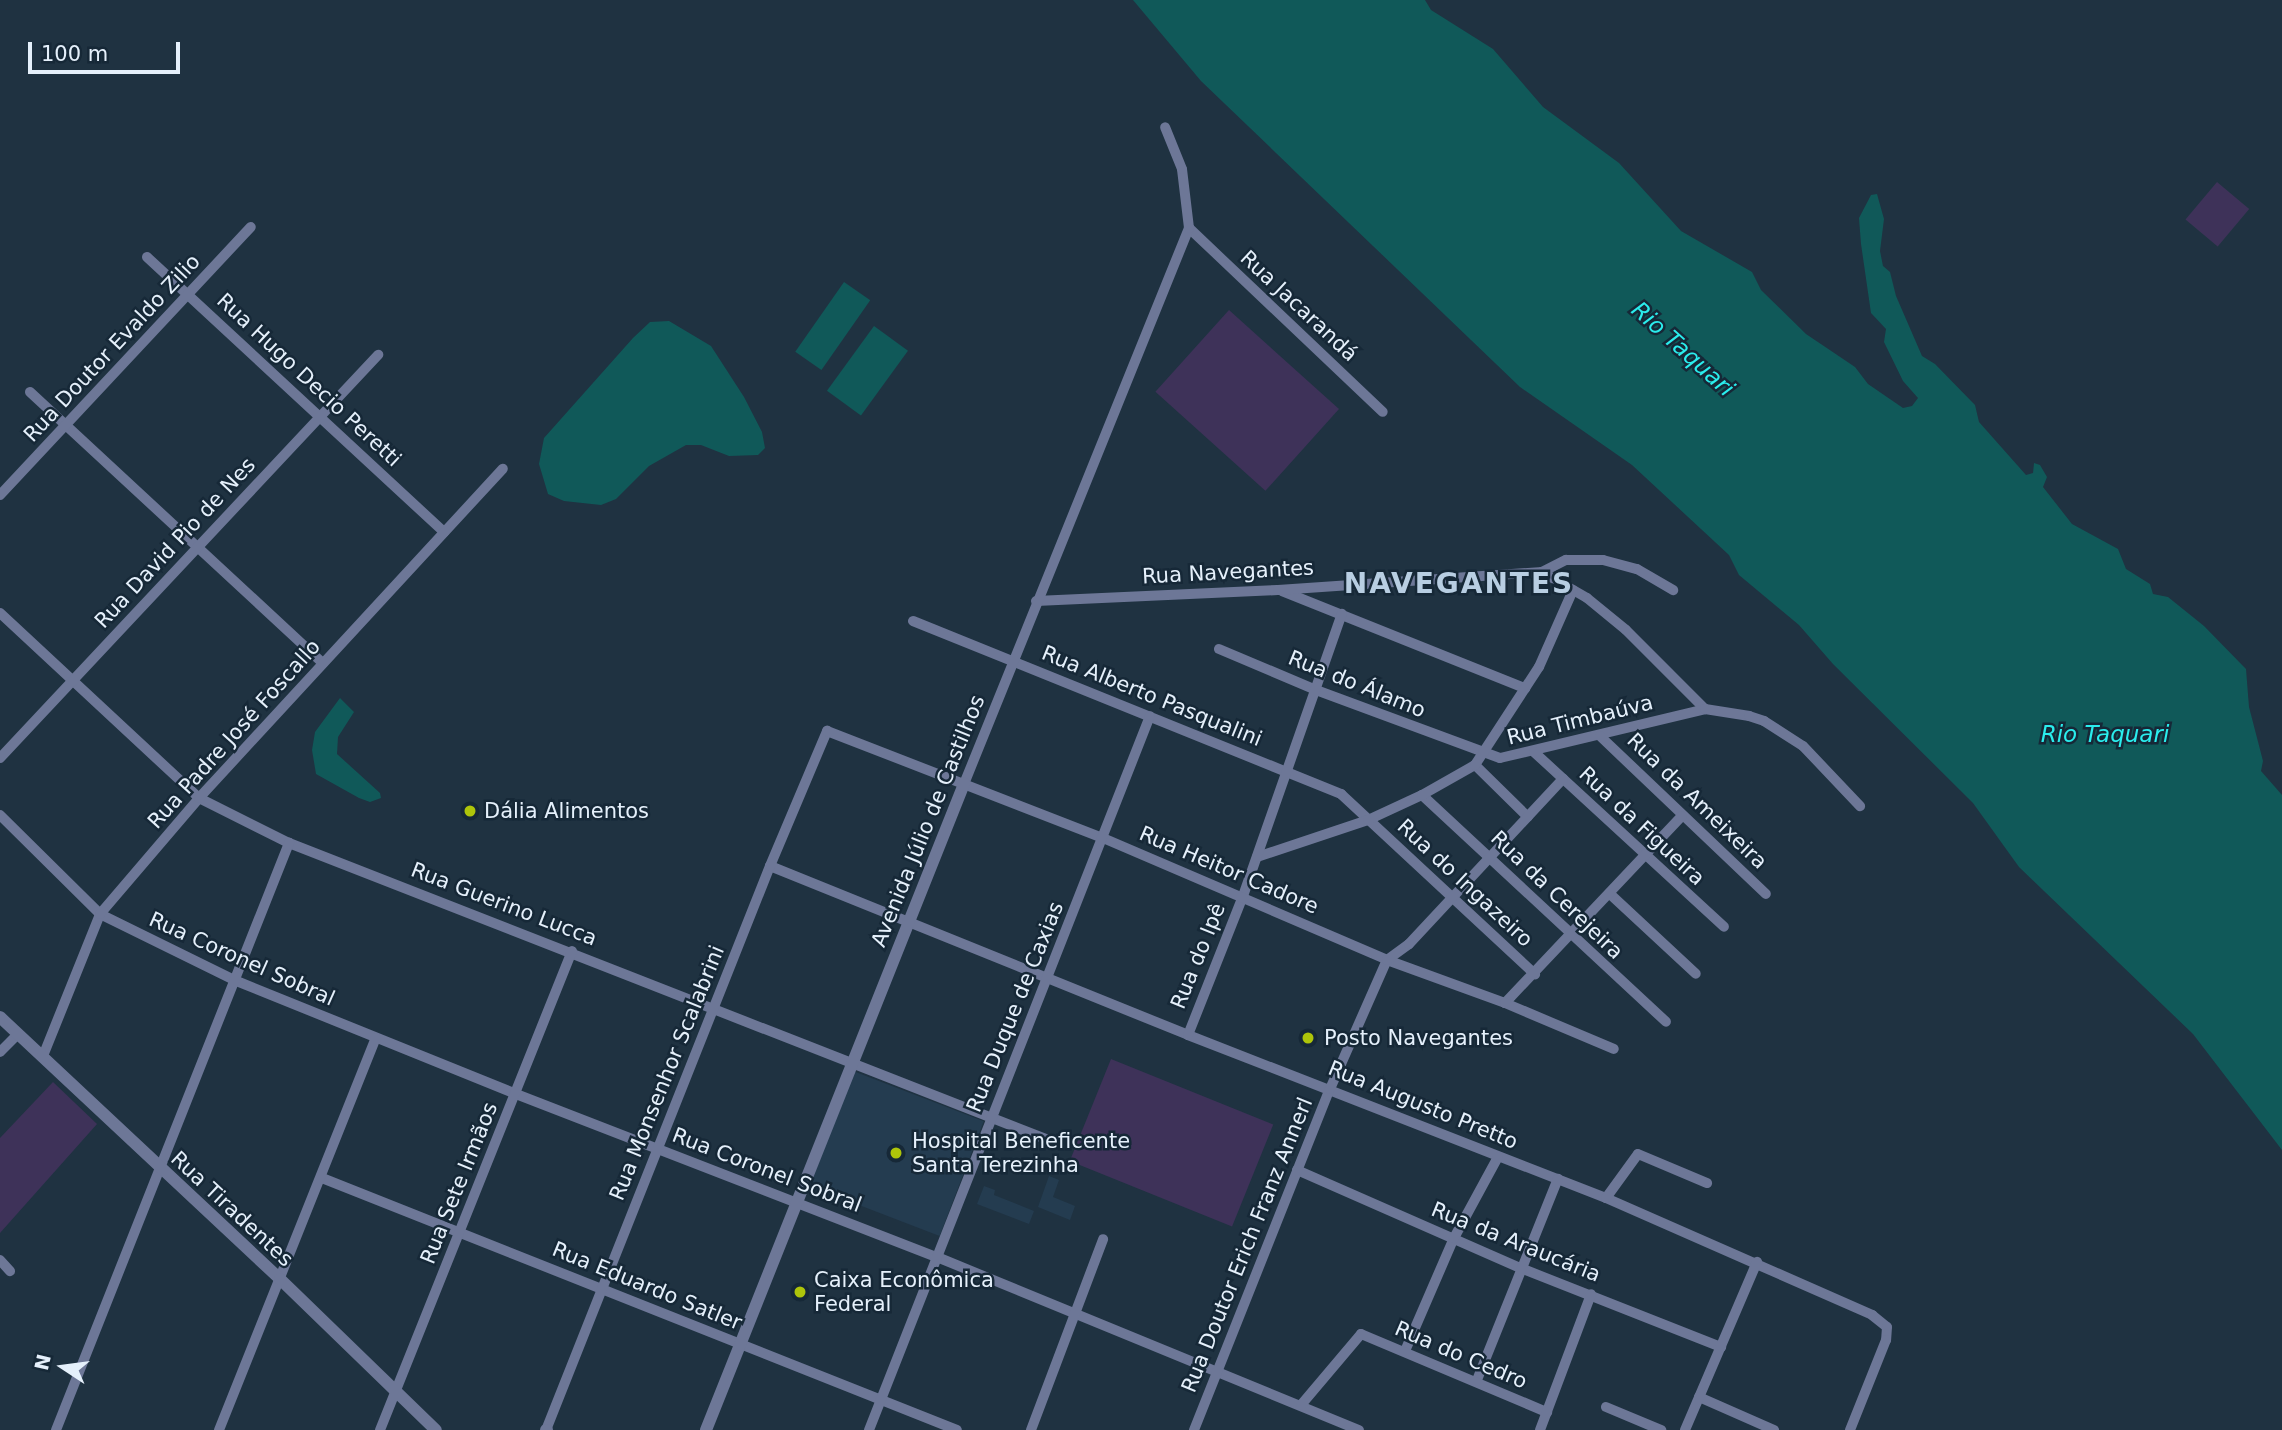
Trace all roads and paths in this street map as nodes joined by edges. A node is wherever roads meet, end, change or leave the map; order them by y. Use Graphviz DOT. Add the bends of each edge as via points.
graph roads {
  1 [pos="1165,127"];
  2 [pos="251,227"];
  3 [pos="1189,229"];
  4 [pos="147,257"];
  5 [pos="189,293"];
  6 [pos="378,355"];
  7 [pos="30,392"];
  8 [pos="1383,412"];
  9 [pos="320,417"];
  10 [pos="67,424"];
  11 [pos="503,469"];
  12 [pos="0,495"];
  13 [pos="444,532"];
  14 [pos="196,546"];
  15 [pos="1542,572"];
  16 [pos="1278,590"];
  17 [pos="1573,590"];
  18 [pos="1673,590"];
  19 [pos="1037,601"];
  20 [pos="0,613"];
  21 [pos="1342,614"];
  22 [pos="913,621"];
  23 [pos="1219,649"];
  24 [pos="1013,660"];
  25 [pos="323,663"];
  26 [pos="74,680"];
  27 [pos="1525,688"];
  28 [pos="1316,690"];
  29 [pos="1705,709"];
  30 [pos="1150,716"];
  31 [pos="827,732"];
  32 [pos="1600,736"];
  33 [pos="1534,752"];
  34 [pos="1482,754"];
  35 [pos="0,758"];
  36 [pos="1475,765"];
  37 [pos="1286,772"];
  38 [pos="1563,779"];
  39 [pos="964,783"];
  40 [pos="1422,795"];
  41 [pos="199,798"];
  42 [pos="1860,806"];
  43 [pos="1682,816"];
  44 [pos="1528,817"];
  45 [pos="1,820"];
  46 [pos="1368,820"];
  47 [pos="1103,838"];
  48 [pos="289,842"];
  49 [pos="1645,855"];
  50 [pos="1491,856"];
  51 [pos="1257,857"];
  52 [pos="770,866"];
  53 [pos="1610,894"];
  54 [pos="1766,894"];
  55 [pos="1452,895"];
  56 [pos="1243,896"];
  57 [pos="100,914"];
  58 [pos="908,919"];
  59 [pos="1724,927"];
  60 [pos="1572,936"];
  61 [pos="572,951"];
  62 [pos="1387,960"];
  63 [pos="1535,974"];
  64 [pos="1696,974"];
  65 [pos="1048,979"];
  66 [pos="234,980"];
  67 [pos="1505,1003"];
  68 [pos="713,1007"];
  69 [pos="0,1017"];
  70 [pos="1666,1022"];
  71 [pos="17,1035"];
  72 [pos="1188,1035"];
  73 [pos="376,1038"];
  74 [pos="1614,1049"];
  75 [pos="0,1052"];
  76 [pos="43,1056"];
  77 [pos="852,1063"];
  78 [pos="1329,1088"];
  79 [pos="516,1094"];
  80 [pos="992,1118"];
  81 [pos="1051,1140"];
  82 [pos="658,1147"];
  83 [pos="1498,1157"];
  84 [pos="161,1170"];
  85 [pos="1297,1170"];
  86 [pos="322,1178"];
  87 [pos="1558,1179"];
  88 [pos="1707,1183"];
  89 [pos="1606,1198"];
  90 [pos="798,1202"];
  91 [pos="459,1232"];
  92 [pos="1454,1238"];
  93 [pos="1103,1239"];
  94 [pos="937,1257"];
  95 [pos="0,1260"];
  96 [pos="1757,1262"];
  97 [pos="1523,1269"];
  98 [pos="10,1270"];
  99 [pos="280,1279"];
  100 [pos="602,1289"];
  101 [pos="1591,1294"];
  102 [pos="1073,1313"];
  103 [pos="741,1345"];
  104 [pos="1721,1347"];
  105 [pos="1405,1350"];
  106 [pos="1217,1371"];
  107 [pos="1477,1380"];
  108 [pos="395,1391"];
  109 [pos="1699,1397"];
  110 [pos="882,1399"];
  111 [pos="1301,1405"];
  112 [pos="1606,1407"];
  113 [pos="1547,1412"];
  114 [pos="56,1430"];
  115 [pos="219,1430"];
  116 [pos="380,1430"];
  117 [pos="436,1430"];
  118 [pos="546,1430"];
  119 [pos="706,1430"];
  120 [pos="869,1430"];
  121 [pos="957,1430"];
  122 [pos="1031,1430"];
  123 [pos="1195,1430"];
  124 [pos="1359,1430"];
  125 [pos="1540,1430"];
  126 [pos="1661,1430"];
  127 [pos="1685,1430"];
  128 [pos="1774,1430"];
  129 [pos="1850,1430"];
  1 -- 3 [label="street" via="1182,169"];
  2 -- 5 [label="street, Rua Doutor Evaldo Zilio"];
  3 -- 8 [label="street, Rua Jacarandá"];
  3 -- 19 [label="street, Avenida Júlio de Castilhos"];
  4 -- 5 [label="street, Rua Hugo Decio Peretti"];
  5 -- 9 [label="street, Rua Hugo Decio Peretti"];
  5 -- 10 [label="street, Rua Doutor Evaldo Zilio"];
  6 -- 9 [label="street, Rua David Pio de Nes"];
  7 -- 10 [label="street"];
  9 -- 13 [label="street, Rua Hugo Decio Peretti"];
  9 -- 14 [label="street, Rua David Pio de Nes"];
  10 -- 12 [label="street, Rua Doutor Evaldo Zilio"];
  10 -- 14 [label="street"];
  11 -- 13 [label="street, Rua Padre José Foscallo"];
  13 -- 25 [label="street, Rua Padre José Foscallo"];
  14 -- 25 [label="street"];
  14 -- 26 [label="street, Rua David Pio de Nes"];
  15 -- 16 [label="street, Rua Navegantes"];
  15 -- 17 [label="street"];
  15 -- 18 [label="street, Rua Navegantes" via="1566,560 1603,560 1637,569"];
  16 -- 19 [label="street, Rua Navegantes"];
  16 -- 21 [label="street"];
  17 -- 27 [label="street"];
  17 -- 29 [label="street" via="1626,630"];
  19 -- 24 [label="street, Avenida Júlio de Castilhos"];
  20 -- 26 [label="street, Rua Guerino Lucca"];
  21 -- 27 [label="street"];
  21 -- 28 [label="street, Rua do Ipê"];
  22 -- 24 [label="street, Rua Alberto Pasqualini"];
  23 -- 28 [label="street, Rua do Álamo"];
  24 -- 30 [label="street, Rua Alberto Pasqualini"];
  24 -- 39 [label="street, Avenida Júlio de Castilhos"];
  25 -- 41 [label="street, Rua Padre José Foscallo"];
  26 -- 35 [label="street, Rua David Pio de Nes"];
  26 -- 41 [label="street, Rua Guerino Lucca"];
  27 -- 34 [label="street"];
  28 -- 34 [label="street, Rua do Álamo"];
  28 -- 37 [label="street, Rua do Ipê"];
  29 -- 32 [label="street, Rua Timbaúva"];
  29 -- 42 [label="street, Rua Timbaúva" via="1764,721 1803,746"];
  30 -- 37 [label="street, Rua Alberto Pasqualini"];
  30 -- 47 [label="street, Rua Duque de Caxias"];
  31 -- 39 [label="street, Rua Heitor Cadore"];
  31 -- 52 [label="street, Rua Monsenhor Scalabrini"];
  32 -- 33 [label="street, Rua Timbaúva"];
  32 -- 43 [label="street, Rua da Ameixeira"];
  33 -- 34 [label="street, Rua Timbaúva" via="1500,758"];
  33 -- 38 [label="street, Rua da Figueira"];
  34 -- 36 [label="street, Rua Timbaúva"];
  36 -- 40 [label="street, Rua Timbaúva"];
  36 -- 44 [label="street"];
  37 -- 46 [label="street, Rua Alberto Pasqualini" via="1341,794"];
  37 -- 51 [label="street, Rua do Ipê"];
  38 -- 44 [label="street, Rua Doutor Erich Franz Annerl"];
  38 -- 49 [label="street, Rua da Figueira"];
  39 -- 47 [label="street, Rua Heitor Cadore"];
  39 -- 58 [label="street, Avenida Júlio de Castilhos"];
  40 -- 46 [label="street, Rua Timbaúva"];
  40 -- 50 [label="street, Rua da Cerejeira"];
  41 -- 48 [label="street, Rua Guerino Lucca"];
  41 -- 57 [label="street, Rua Padre José Foscallo"];
  43 -- 49 [label="street"];
  43 -- 54 [label="street, Rua da Ameixeira"];
  44 -- 50 [label="street, Rua Doutor Erich Franz Annerl"];
  45 -- 57 [label="street, Rua Coronel Sobral"];
  46 -- 51 [label="street, Rua Timbaúva"];
  46 -- 55 [label="street, Rua do Ingazeiro"];
  47 -- 56 [label="street, Rua Heitor Cadore"];
  47 -- 65 [label="street, Rua Duque de Caxias"];
  48 -- 61 [label="street, Rua Guerino Lucca"];
  48 -- 66 [label="street"];
  49 -- 53 [label="street"];
  49 -- 59 [label="street, Rua da Figueira"];
  50 -- 55 [label="street, Rua Doutor Erich Franz Annerl"];
  50 -- 60 [label="street, Rua da Cerejeira"];
  51 -- 56 [label="street, Rua do Ipê"];
  52 -- 58 [label="street, Rua Augusto Pretto"];
  52 -- 68 [label="street, Rua Monsenhor Scalabrini"];
  53 -- 60 [label="street"];
  53 -- 64 [label="street"];
  55 -- 62 [label="street, Rua Doutor Erich Franz Annerl" via="1409,944"];
  55 -- 63 [label="street, Rua do Ingazeiro"];
  56 -- 62 [label="street, Rua Heitor Cadore"];
  56 -- 72 [label="street, Rua do Ipê"];
  57 -- 66 [label="street, Rua Coronel Sobral"];
  57 -- 76 [label="street, Rua Padre José Foscallo"];
  58 -- 65 [label="street, Rua Augusto Pretto"];
  58 -- 77 [label="street, Avenida Júlio de Castilhos"];
  60 -- 63 [label="street"];
  60 -- 70 [label="street, Rua da Cerejeira"];
  61 -- 68 [label="street, Rua Guerino Lucca"];
  61 -- 79 [label="street, Rua Sete Irmãos"];
  62 -- 67 [label="street, Rua Heitor Cadore"];
  62 -- 78 [label="street, Rua Doutor Erich Franz Annerl"];
  63 -- 67 [label="street"];
  65 -- 72 [label="street, Rua Augusto Pretto"];
  65 -- 80 [label="street, Rua Duque de Caxias"];
  66 -- 73 [label="street, Rua Coronel Sobral"];
  66 -- 84 [label="street"];
  67 -- 74 [label="street, Rua Heitor Cadore"];
  68 -- 77 [label="street, Rua Guerino Lucca"];
  68 -- 82 [label="street, Rua Monsenhor Scalabrini"];
  69 -- 71 [label="street, Rua Tiradentes"];
  71 -- 75 [label="street"];
  71 -- 76 [label="street, Rua Tiradentes"];
  72 -- 78 [label="street, Rua Augusto Pretto"];
  73 -- 79 [label="street, Rua Coronel Sobral"];
  73 -- 86 [label="street"];
  76 -- 84 [label="street, Rua Tiradentes"];
  77 -- 80 [label="street, Rua Guerino Lucca"];
  77 -- 90 [label="street, Avenida Júlio de Castilhos"];
  78 -- 83 [label="street, Rua Augusto Pretto"];
  78 -- 85 [label="street, Rua Doutor Erich Franz Annerl"];
  79 -- 82 [label="street, Rua Coronel Sobral"];
  79 -- 91 [label="street, Rua Sete Irmãos"];
  80 -- 81 [label="street, Rua Guerino Lucca"];
  80 -- 94 [label="street, Rua Duque de Caxias"];
  82 -- 90 [label="street, Rua Coronel Sobral"];
  82 -- 100 [label="street, Rua Monsenhor Scalabrini"];
  83 -- 87 [label="street, Rua Augusto Pretto"];
  83 -- 92 [label="street"];
  84 -- 99 [label="street, Rua Tiradentes"];
  84 -- 114 [label="street"];
  85 -- 92 [label="street, Rua da Araucária"];
  85 -- 106 [label="street, Rua Doutor Erich Franz Annerl"];
  86 -- 91 [label="street, Rua Eduardo Satler"];
  86 -- 99 [label="street"];
  87 -- 89 [label="street, Rua Augusto Pretto"];
  87 -- 97 [label="street"];
  88 -- 89 [label="street" via="1638,1154"];
  89 -- 96 [label="street, Rua Augusto Pretto"];
  90 -- 94 [label="street, Rua Coronel Sobral"];
  90 -- 103 [label="street, Avenida Júlio de Castilhos"];
  91 -- 100 [label="street, Rua Eduardo Satler"];
  91 -- 108 [label="street, Rua Sete Irmãos"];
  92 -- 97 [label="street, Rua da Araucária"];
  92 -- 105 [label="street"];
  93 -- 102 [label="street"];
  94 -- 102 [label="street, Rua Coronel Sobral"];
  94 -- 110 [label="street, Rua Duque de Caxias"];
  95 -- 98 [label="street"];
  96 -- 104 [label="street"];
  96 -- 129 [label="street, Rua Augusto Pretto" via="1872,1315 1887,1327"];
  97 -- 101 [label="street, Rua da Araucária"];
  97 -- 107 [label="street"];
  99 -- 108 [label="street, Rua Tiradentes"];
  99 -- 115 [label="street"];
  100 -- 103 [label="street, Rua Eduardo Satler"];
  100 -- 118 [label="street, Rua Monsenhor Scalabrini"];
  101 -- 104 [label="street, Rua da Araucária"];
  101 -- 113 [label="street"];
  102 -- 106 [label="street, Rua Coronel Sobral"];
  102 -- 122 [label="street"];
  103 -- 110 [label="street, Rua Eduardo Satler"];
  103 -- 119 [label="street, Avenida Júlio de Castilhos"];
  104 -- 109 [label="street"];
  105 -- 107 [label="street, Rua do Cedro"];
  105 -- 111 [label="street, Rua do Cedro" via="1361,1334"];
  106 -- 111 [label="street, Rua Coronel Sobral"];
  106 -- 123 [label="street, Rua Doutor Erich Franz Annerl"];
  107 -- 113 [label="street, Rua do Cedro"];
  108 -- 116 [label="street, Rua Sete Irmãos"];
  108 -- 117 [label="street, Rua Tiradentes"];
  109 -- 127 [label="street"];
  109 -- 128 [label="street"];
  110 -- 120 [label="street, Rua Duque de Caxias"];
  110 -- 121 [label="street, Rua Eduardo Satler"];
  111 -- 124 [label="street, Rua Coronel Sobral"];
  112 -- 126 [label="street"];
  113 -- 125 [label="street"];
}
